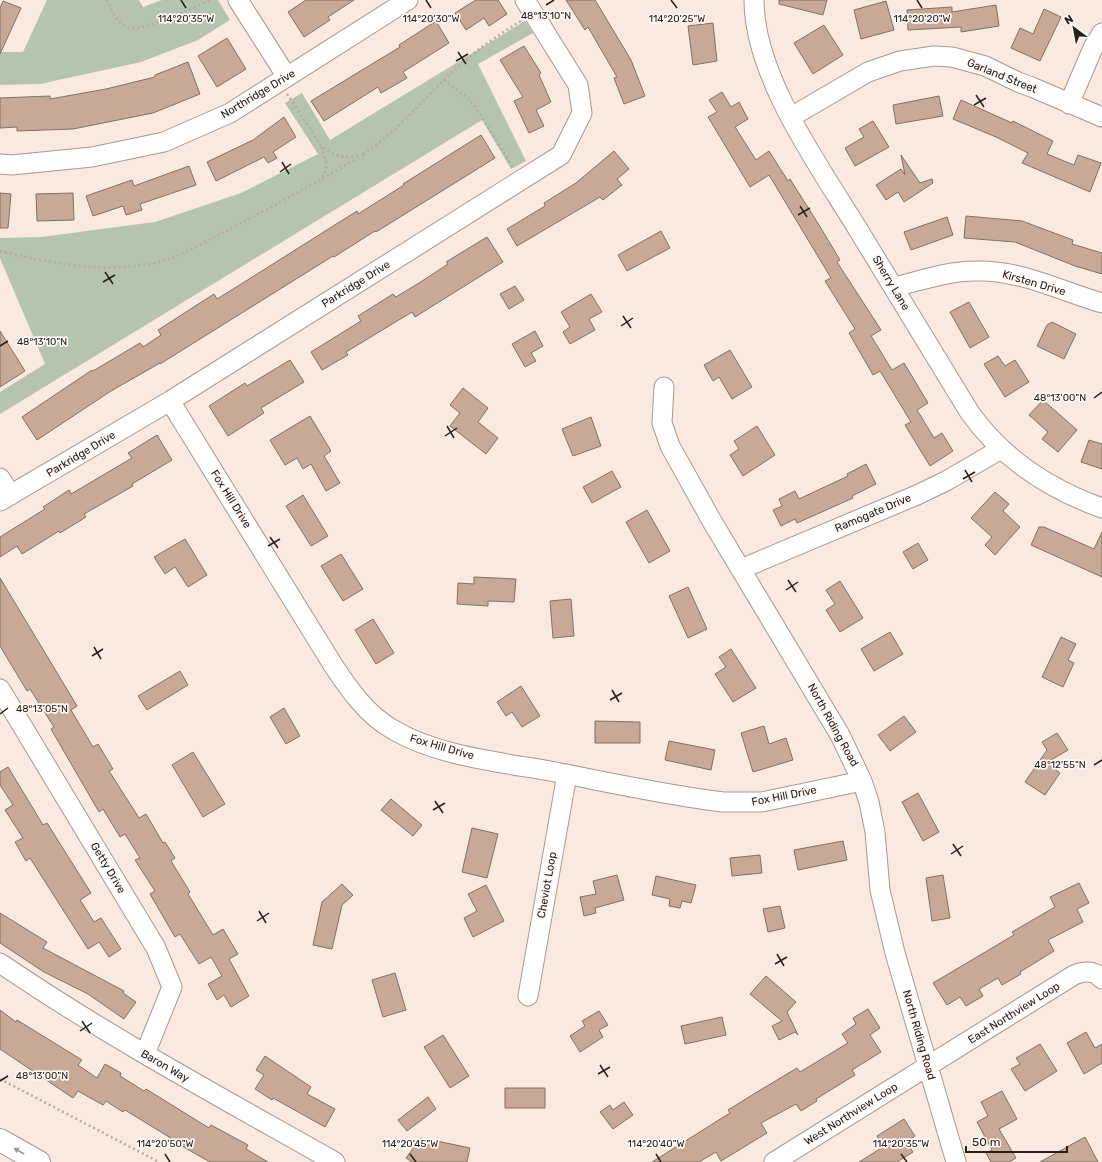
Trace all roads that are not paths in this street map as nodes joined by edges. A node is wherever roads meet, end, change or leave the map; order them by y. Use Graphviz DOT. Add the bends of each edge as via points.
graph roads {
  1 [pos="408,0"];
  2 [pos="754,0"];
  3 [pos="244,2"];
  4 [pos="529,6"];
  5 [pos="1102,33"];
  6 [pos="283,80"];
  7 [pos="1068,104"];
  8 [pos="791,117"];
  9 [pos="1102,117"];
  10 [pos="0,164"];
  11 [pos="894,287"];
  12 [pos="1102,303"];
  13 [pos="664,386"];
  14 [pos="170,401"];
  15 [pos="1001,449"];
  16 [pos="0,478"];
  17 [pos="5,498"];
  18 [pos="1102,508"];
  19 [pos="741,569"];
  20 [pos="0,689"];
  21 [pos="567,774"];
  22 [pos="862,781"];
  23 [pos="0,963"];
  24 [pos="1102,979"];
  25 [pos="528,996"];
  26 [pos="145,1054"];
  27 [pos="928,1067"];
  28 [pos="0,1140"];
  29 [pos="39,1162"];
  30 [pos="335,1162"];
  31 [pos="774,1162"];
  32 [pos="956,1162"];
  1 -- 6 [label="street, Northridge Drive"];
  2 -- 8 [label="street, Sherry Lane" via="756,29 763,57"];
  3 -- 6 [label="street"];
  4 -- 14 [label="street, Parkridge Drive" via="578,85 582,113 561,155"];
  5 -- 7 [label="street"];
  6 -- 10 [label="street, Northridge Drive" via="230,114 164,142 92,157"];
  7 -- 8 [label="street, Garland Street" via="985,66 952,57 934,56 900,60 868,72"];
  7 -- 9 [label="street, Garland Street"];
  8 -- 11 [label="street, Sherry Lane"];
  11 -- 12 [label="street, Kirsten Drive" via="945,274 989,271 1012,275"];
  11 -- 15 [label="street, Sherry Lane" via="970,413"];
  13 -- 19 [label="street, North Riding Road" via="662,423 670,446"];
  14 -- 17 [label="street, Parkridge Drive"];
  14 -- 21 [label="street, Fox Hill Drive" via="332,665 368,711 404,736 432,746"];
  15 -- 18 [label="street, Sherry Lane" via="1022,467 1047,482 1080,500"];
  15 -- 19 [label="street, Ramogate Drive" via="917,495"];
  16 -- 17 [label="street"];
  19 -- 22 [label="street, North Riding Road" via="840,734"];
  20 -- 26 [label="street, Getty Drive" via="156,948 172,987"];
  21 -- 22 [label="street, Fox Hill Drive" via="695,799 750,803"];
  21 -- 25 [label="street, Cheviot Loop"];
  22 -- 27 [label="street, North Riding Road" via="869,802 880,890 886,916"];
  23 -- 26 [label="street, Baron Way"];
  24 -- 27 [label="street, East Northview Loop" via="1091,972 1074,975"];
  26 -- 30 [label="street, Baron Way"];
  27 -- 31 [label="street, West Northview Loop"];
  27 -- 32 [label="street, North Riding Road"];
  29 -- 28 [label="highway, one-way"];
}
